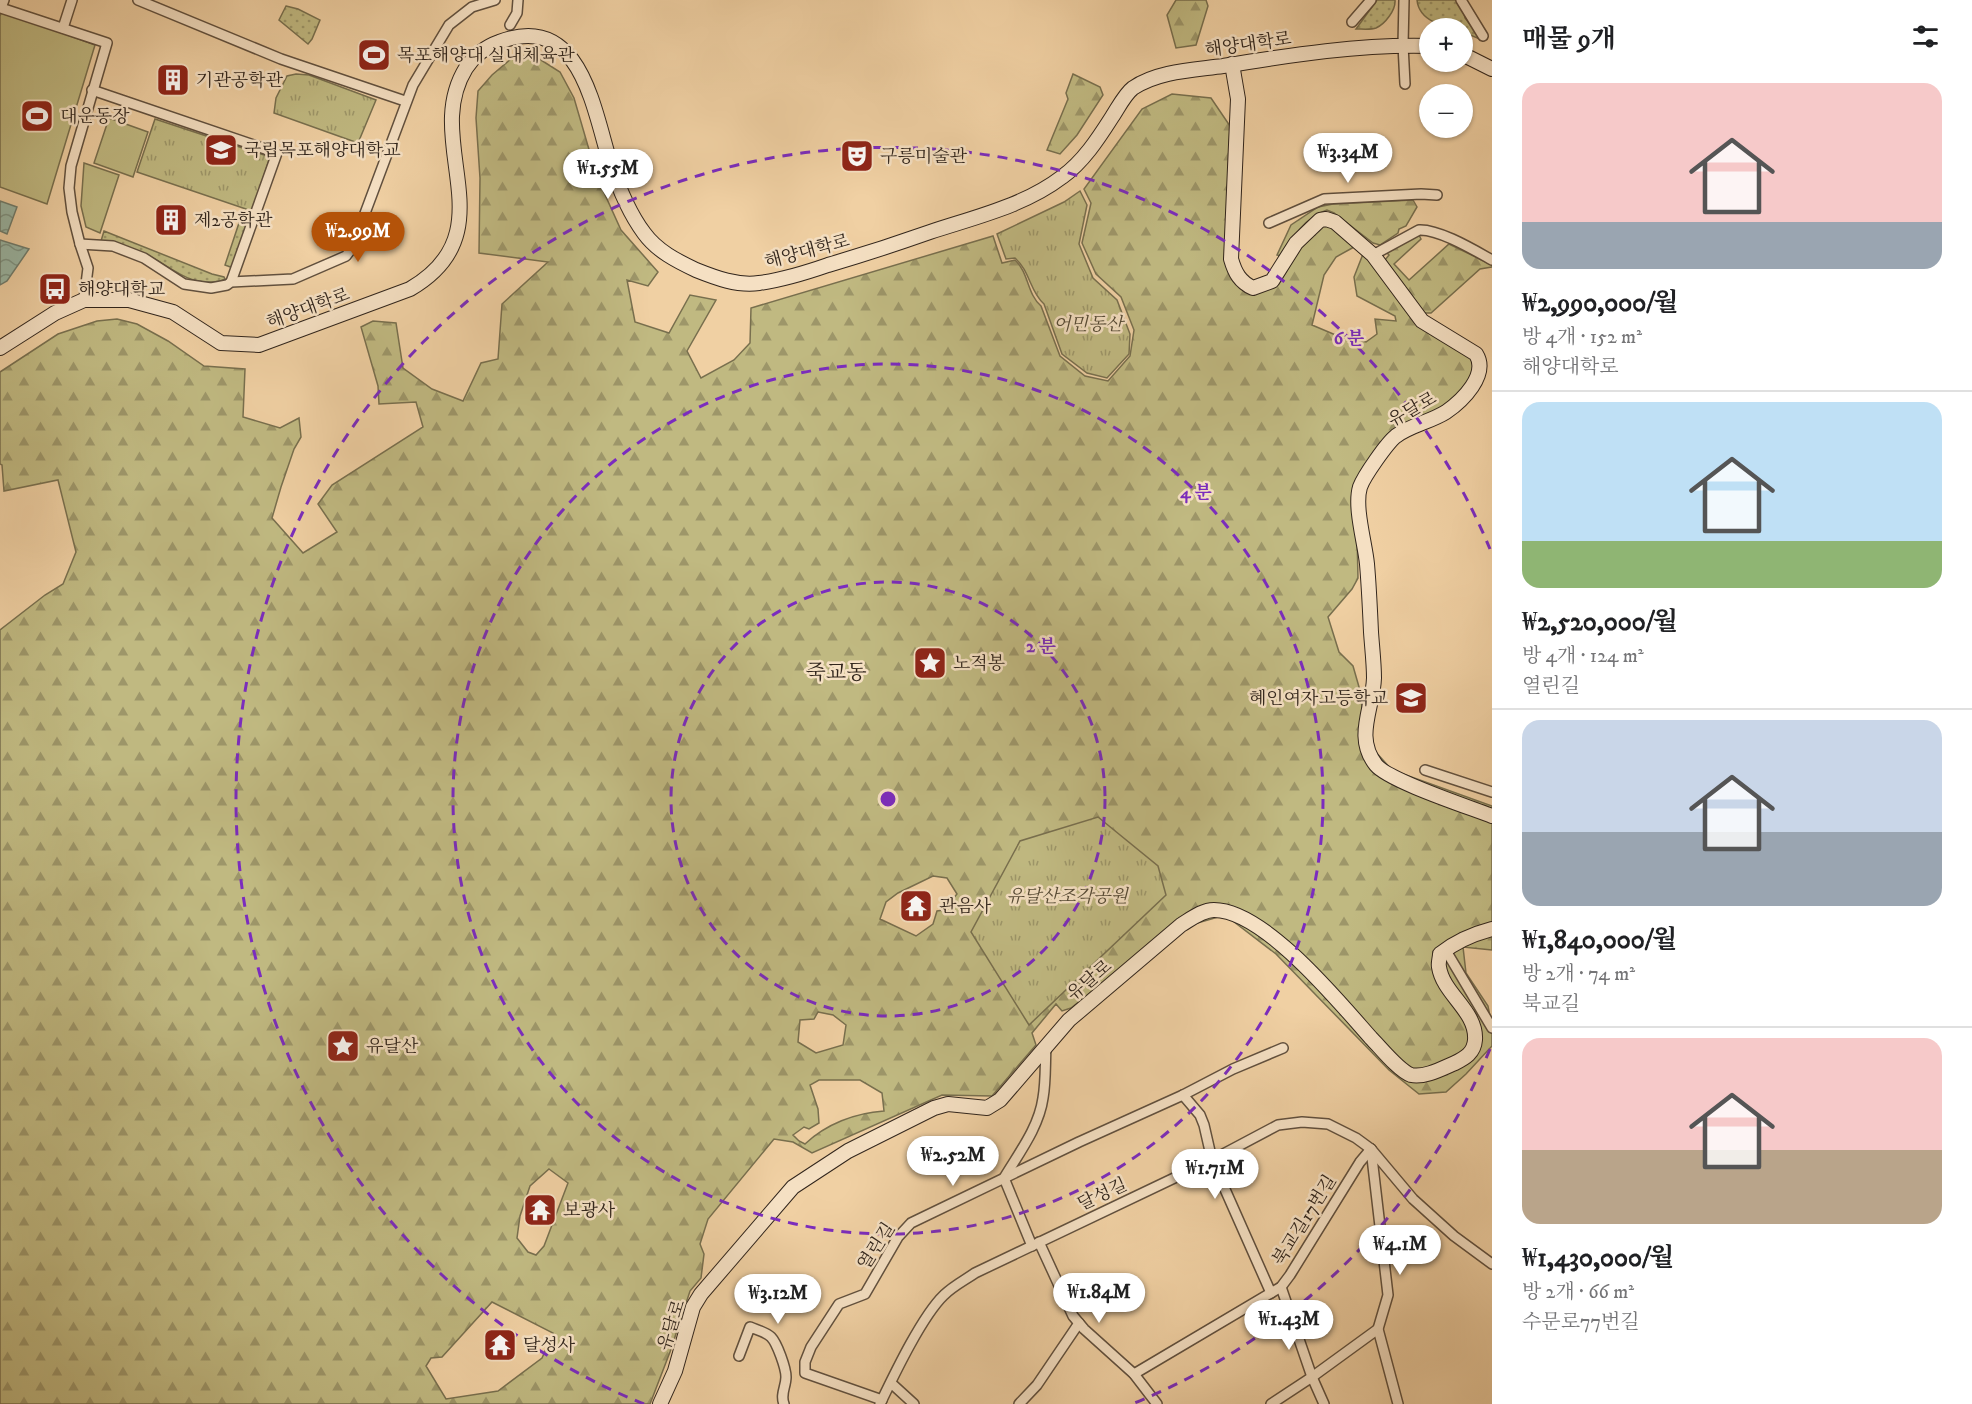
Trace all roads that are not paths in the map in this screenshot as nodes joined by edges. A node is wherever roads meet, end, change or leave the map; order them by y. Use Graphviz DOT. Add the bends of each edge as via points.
graph roads {
  1 [pos="4,0"];
  2 [pos="72,0"];
  3 [pos="138,0"];
  4 [pos="495,0"];
  5 [pos="518,0"];
  6 [pos="1371,0"];
  7 [pos="1404,0"];
  8 [pos="1461,0"];
  9 [pos="1352,22"];
  10 [pos="510,25"];
  11 [pos="63,28"];
  12 [pos="1483,36"];
  13 [pos="1403,45"];
  14 [pos="1419,46"];
  15 [pos="1473,60"];
  16 [pos="1232,64"];
  17 [pos="1492,69"];
  18 [pos="1405,84"];
  19 [pos="92,90"];
  20 [pos="405,101"];
  21 [pos="1437,195"];
  22 [pos="1269,223"];
  23 [pos="80,244"];
  24 [pos="1373,255"];
  25 [pos="1492,260"];
  26 [pos="231,282"];
  27 [pos="84,300"];
  28 [pos="0,348"];
  29 [pos="1425,770"];
  30 [pos="1492,792"];
  31 [pos="1492,816"];
  32 [pos="1492,929"];
  33 [pos="1445,950"];
  34 [pos="1492,1028"];
  35 [pos="1046,1046"];
  36 [pos="1283,1048"];
  37 [pos="1183,1095"];
  38 [pos="1371,1149"];
  39 [pos="1212,1161"];
  40 [pos="1004,1178"];
  41 [pos="1036,1244"];
  42 [pos="1492,1264"];
  43 [pos="1281,1287"];
  44 [pos="1271,1293"];
  45 [pos="1078,1323"];
  46 [pos="1378,1329"];
  47 [pos="739,1356"];
  48 [pos="1134,1374"];
  49 [pos="1312,1377"];
  50 [pos="891,1383"];
  51 [pos="881,1402"];
  52 [pos="660,1404"];
  53 [pos="784,1404"];
  54 [pos="914,1404"];
  55 [pos="1019,1404"];
  56 [pos="1156,1404"];
  57 [pos="1271,1404"];
  58 [pos="1324,1404"];
  59 [pos="1398,1404"];
  1 -- 11 [label="street" via="1,8"];
  2 -- 11 [label="street"];
  3 -- 20 [label="street" via="281,59"];
  4 -- 20 [label="street" via="472,7 449,25"];
  5 -- 10 [label="street" via="517,13"];
  6 -- 9 [label="street"];
  7 -- 13 [label="street"];
  8 -- 12 [label="street"];
  11 -- 19 [label="street" via="107,43"];
  13 -- 14 [label="street, 해양대학로"];
  13 -- 16 [label="street, 해양대학로"];
  13 -- 18 [label="street"];
  15 -- 17 [label="street"];
  16 -- 24 [label="street, 유달로" via="1238,99 1231,259 1234,272 1253,288 1272,281 1296,243 1326,219 1335,222"];
  16 -- 27 [label="street, 해양대학로" via="1161,75 1132,89 1093,147 1065,176 1020,201 886,248 753,284 734,283 687,266 666,255 645,235 626,202 585,81 573,59 551,39 534,35 514,37 497,42 476,56 454,92 459,223 441,266 422,282 259,345 221,343 173,312 129,300"];
  19 -- 23 [label="street" via="70,177 72,212"];
  19 -- 26 [label="street" via="277,153"];
  20 -- 26 [label="street" via="346,256 293,279"];
  21 -- 22 [label="street" via="1324,199"];
  23 -- 26 [label="street" via="113,246 144,258 184,284 211,288"];
  23 -- 27 [label="street" via="88,268"];
  24 -- 25 [label="street" via="1425,230"];
  24 -- 31 [label="street, 유달로" via="1422,321 1476,354 1481,368 1458,403 1395,436 1360,488 1374,678 1364,739 1377,767"];
  27 -- 28 [label="street, 해양대학로" via="55,313"];
  29 -- 30 [label="street"];
  32 -- 33 [label="street" via="1473,934"];
  33 -- 34 [label="street"];
  33 -- 35 [label="street, 유달로" via="1440,954 1441,973 1472,1024 1475,1040 1466,1058 1436,1072 1411,1075 1401,1069 1315,976 1276,941 1242,917 1212,910 1181,925 1069,1020"];
  35 -- 40 [label="street" via="1039,1115"];
  35 -- 52 [label="street, 유달로" via="1000,1100 987,1108 948,1104 934,1108 848,1151 793,1187 693,1307 675,1371"];
  36 -- 37 [label="street, 열린길"];
  37 -- 39 [label="street" via="1200,1115"];
  37 -- 40 [label="street, 열린길"];
  38 -- 39 [label="street, 달성길" via="1328,1124 1302,1122 1278,1125"];
  38 -- 42 [label="street, 달성길" via="1413,1199"];
  38 -- 43 [label="street, 북교길17번길"];
  38 -- 46 [label="street" via="1388,1295"];
  39 -- 41 [label="street, 달성길"];
  39 -- 44 [label="street"];
  40 -- 41 [label="street"];
  40 -- 51 [label="street, 열린길" via="911,1223 898,1237 865,1294 839,1304 811,1347 805,1373"];
  41 -- 45 [label="street"];
  41 -- 50 [label="street, 달성길" via="975,1273 945,1294"];
  43 -- 44 [label="street, 북교길17번길"];
  43 -- 49 [label="street"];
  44 -- 48 [label="street, 북교길17번길"];
  45 -- 48 [label="street"];
  45 -- 55 [label="street" via="1037,1385"];
  46 -- 49 [label="street"];
  46 -- 59 [label="street"];
  47 -- 53 [label="street" via="750,1327 773,1339 786,1372"];
  48 -- 56 [label="street"];
  49 -- 57 [label="street"];
  49 -- 58 [label="street"];
  50 -- 51 [label="street, 달성길"];
  50 -- 54 [label="street"];
}
